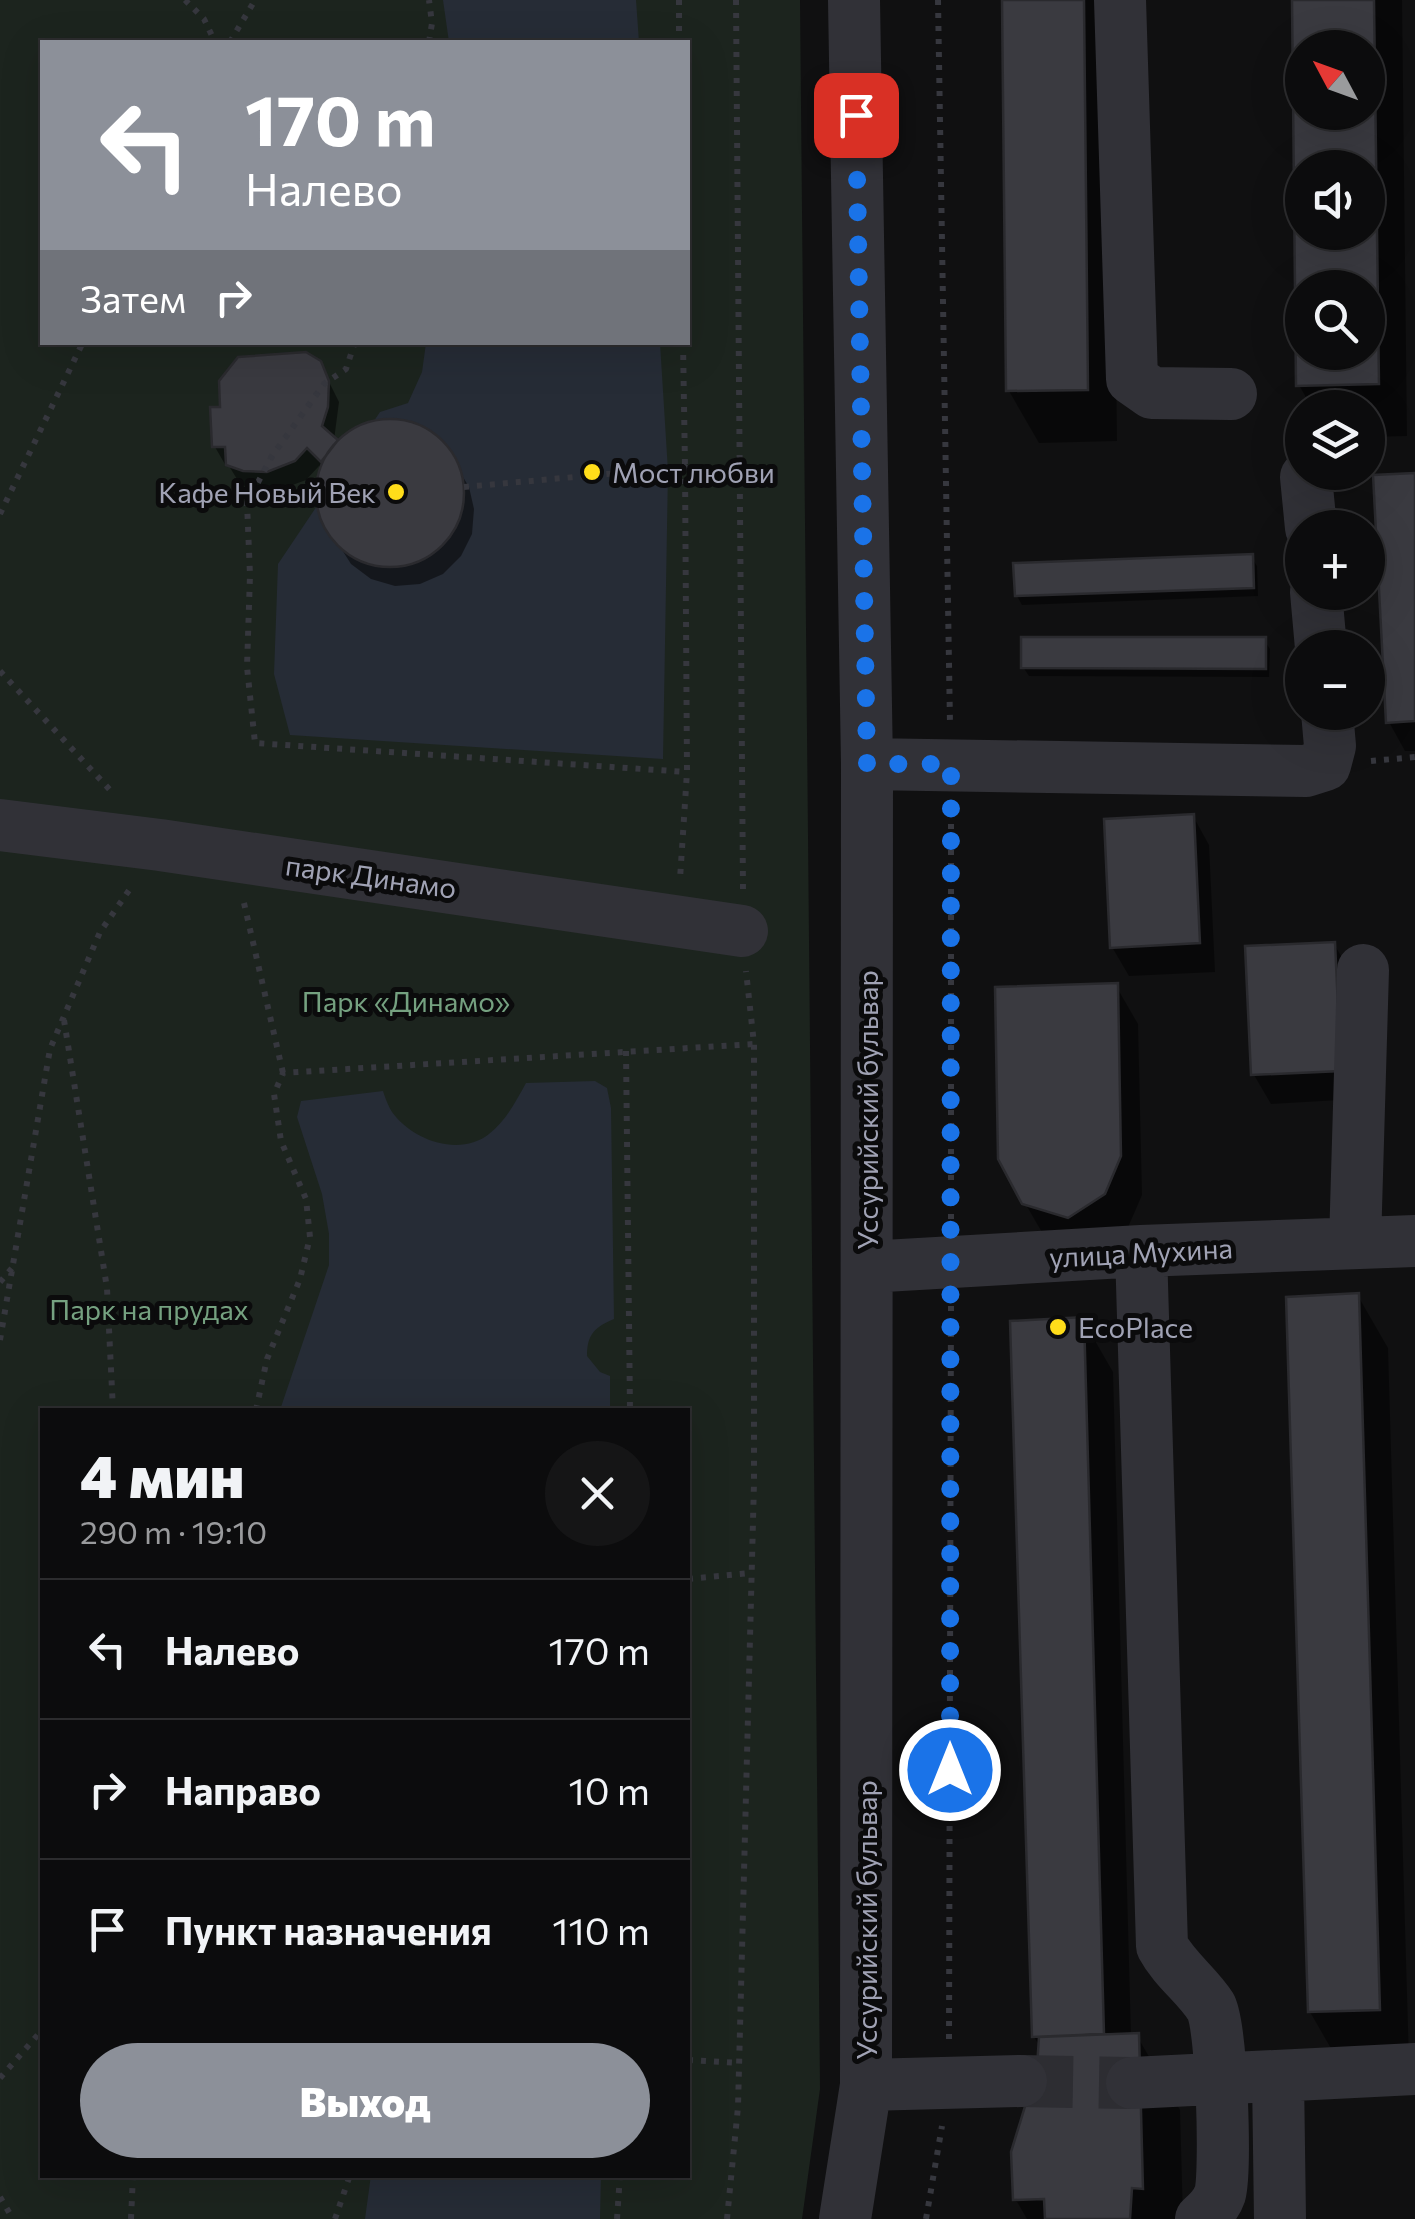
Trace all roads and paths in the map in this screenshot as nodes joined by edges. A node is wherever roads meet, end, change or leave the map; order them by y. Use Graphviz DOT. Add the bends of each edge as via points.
graph roads {
  1 [pos="186,0"];
  2 [pos="255,0"];
  3 [pos="429,0"];
  4 [pos="679,0"];
  5 [pos="736,0"];
  6 [pos="854,0"];
  7 [pos="938,0"];
  8 [pos="1120,0"];
  9 [pos="214,40"];
  10 [pos="231,40"];
  11 [pos="428,40"];
  12 [pos="679,40"];
  13 [pos="82,345"];
  14 [pos="355,345"];
  15 [pos="684,345"];
  16 [pos="1231,394"];
  17 [pos="685,467"];
  18 [pos="464,487"];
  19 [pos="0,514"];
  20 [pos="0,671"];
  21 [pos="1329,730"];
  22 [pos="867,764"];
  23 [pos="951,764"];
  24 [pos="687,772"];
  25 [pos="0,825"];
  26 [pos="160,845"];
  27 [pos="234,856"];
  28 [pos="678,921"];
  29 [pos="742,931"];
  30 [pos="1363,970"];
  31 [pos="64,1017"];
  32 [pos="754,1044"];
  33 [pos="626,1051"];
  34 [pos="283,1072"];
  35 [pos="1415,1241"];
  36 [pos="1356,1243"];
  37 [pos="1141,1251"];
  38 [pos="951,1262"];
  39 [pos="12,1267"];
  40 [pos="866,1267"];
  41 [pos="0,1282"];
  42 [pos="0,1340"];
  43 [pos="113,1408"];
  44 [pos="256,1408"];
  45 [pos="630,1408"];
  46 [pos="751,1573"];
  47 [pos="690,1579"];
  48 [pos="40,2032"];
  49 [pos="690,2060"];
  50 [pos="739,2063"];
  51 [pos="1415,2069"];
  52 [pos="1278,2076"];
  53 [pos="0,2078"];
  54 [pos="1221,2078"];
  55 [pos="1022,2081"];
  56 [pos="949,2083"];
  57 [pos="1132,2083"];
  58 [pos="866,2084"];
  59 [pos="133,2178"];
  60 [pos="349,2178"];
  61 [pos="620,2178"];
  62 [pos="0,2197"];
  63 [pos="14,2219"];
  64 [pos="131,2219"];
  65 [pos="335,2219"];
  66 [pos="617,2219"];
  67 [pos="726,2219"];
  68 [pos="845,2219"];
  69 [pos="926,2219"];
  70 [pos="1201,2219"];
  71 [pos="1280,2219"];
  1 -- 9 [label="path"];
  2 -- 10 [label="path"];
  3 -- 11 [label="path"];
  4 -- 12 [label="path"];
  5 -- 29 [label="path"];
  6 -- 22 [label="street, Уссурийский бульвар"];
  7 -- 23 [label="path"];
  8 -- 16 [label="street" via="1132,379 1152,394"];
  13 -- 19 [label="path"];
  14 -- 24 [label="path" via="346,369 324,384 272,456 247,504 247,667 255,743"];
  15 -- 17 [label="path"];
  17 -- 18 [label="path"];
  17 -- 24 [label="path"];
  20 -- 26 [label="path"];
  21 -- 23 [label="street" via="1324,765 1306,772"];
  22 -- 23 [label="street"];
  22 -- 40 [label="street, Уссурийский бульвар"];
  23 -- 38 [label="path"];
  24 -- 28 [label="path"];
  25 -- 26 [label="street, парк Динамо"];
  26 -- 27 [label="street, парк Динамо"];
  26 -- 31 [label="path" via="100,932"];
  27 -- 28 [label="street, парк Динамо"];
  27 -- 34 [label="path"];
  28 -- 29 [label="street, парк Динамо"];
  29 -- 32 [label="path"];
  30 -- 36 [label="street"];
  31 -- 39 [label="path" via="50,1049"];
  31 -- 43 [label="path" via="108,1288"];
  32 -- 33 [label="path"];
  32 -- 46 [label="path"];
  33 -- 34 [label="path"];
  33 -- 45 [label="path"];
  34 -- 44 [label="path" via="274,1094 281,1141 306,1199 310,1237"];
  35 -- 36 [label="street, улица Мухина"];
  36 -- 37 [label="street, улица Мухина"];
  37 -- 38 [label="street, улица Мухина"];
  37 -- 54 [label="street" via="1162,1946 1212,2008"];
  38 -- 40 [label="street, улица Мухина"];
  38 -- 56 [label="path"];
  39 -- 41 [label="path"];
  39 -- 42 [label="path"];
  40 -- 58 [label="street, Уссурийский бульвар"];
  46 -- 47 [label="path"];
  46 -- 50 [label="path"];
  48 -- 53 [label="path"];
  49 -- 50 [label="path"];
  50 -- 67 [label="path"];
  51 -- 52 [label="street"];
  52 -- 54 [label="street"];
  52 -- 71 [label="street"];
  54 -- 57 [label="street"];
  54 -- 70 [label="street" via="1220,2194"];
  55 -- 56 [label="street"];
  56 -- 58 [label="street"];
  56 -- 69 [label="path"];
  58 -- 68 [label="street, Уссурийский бульвар"];
  59 -- 64 [label="path"];
  60 -- 65 [label="path"];
  61 -- 66 [label="path"];
  62 -- 63 [label="path"];
}
